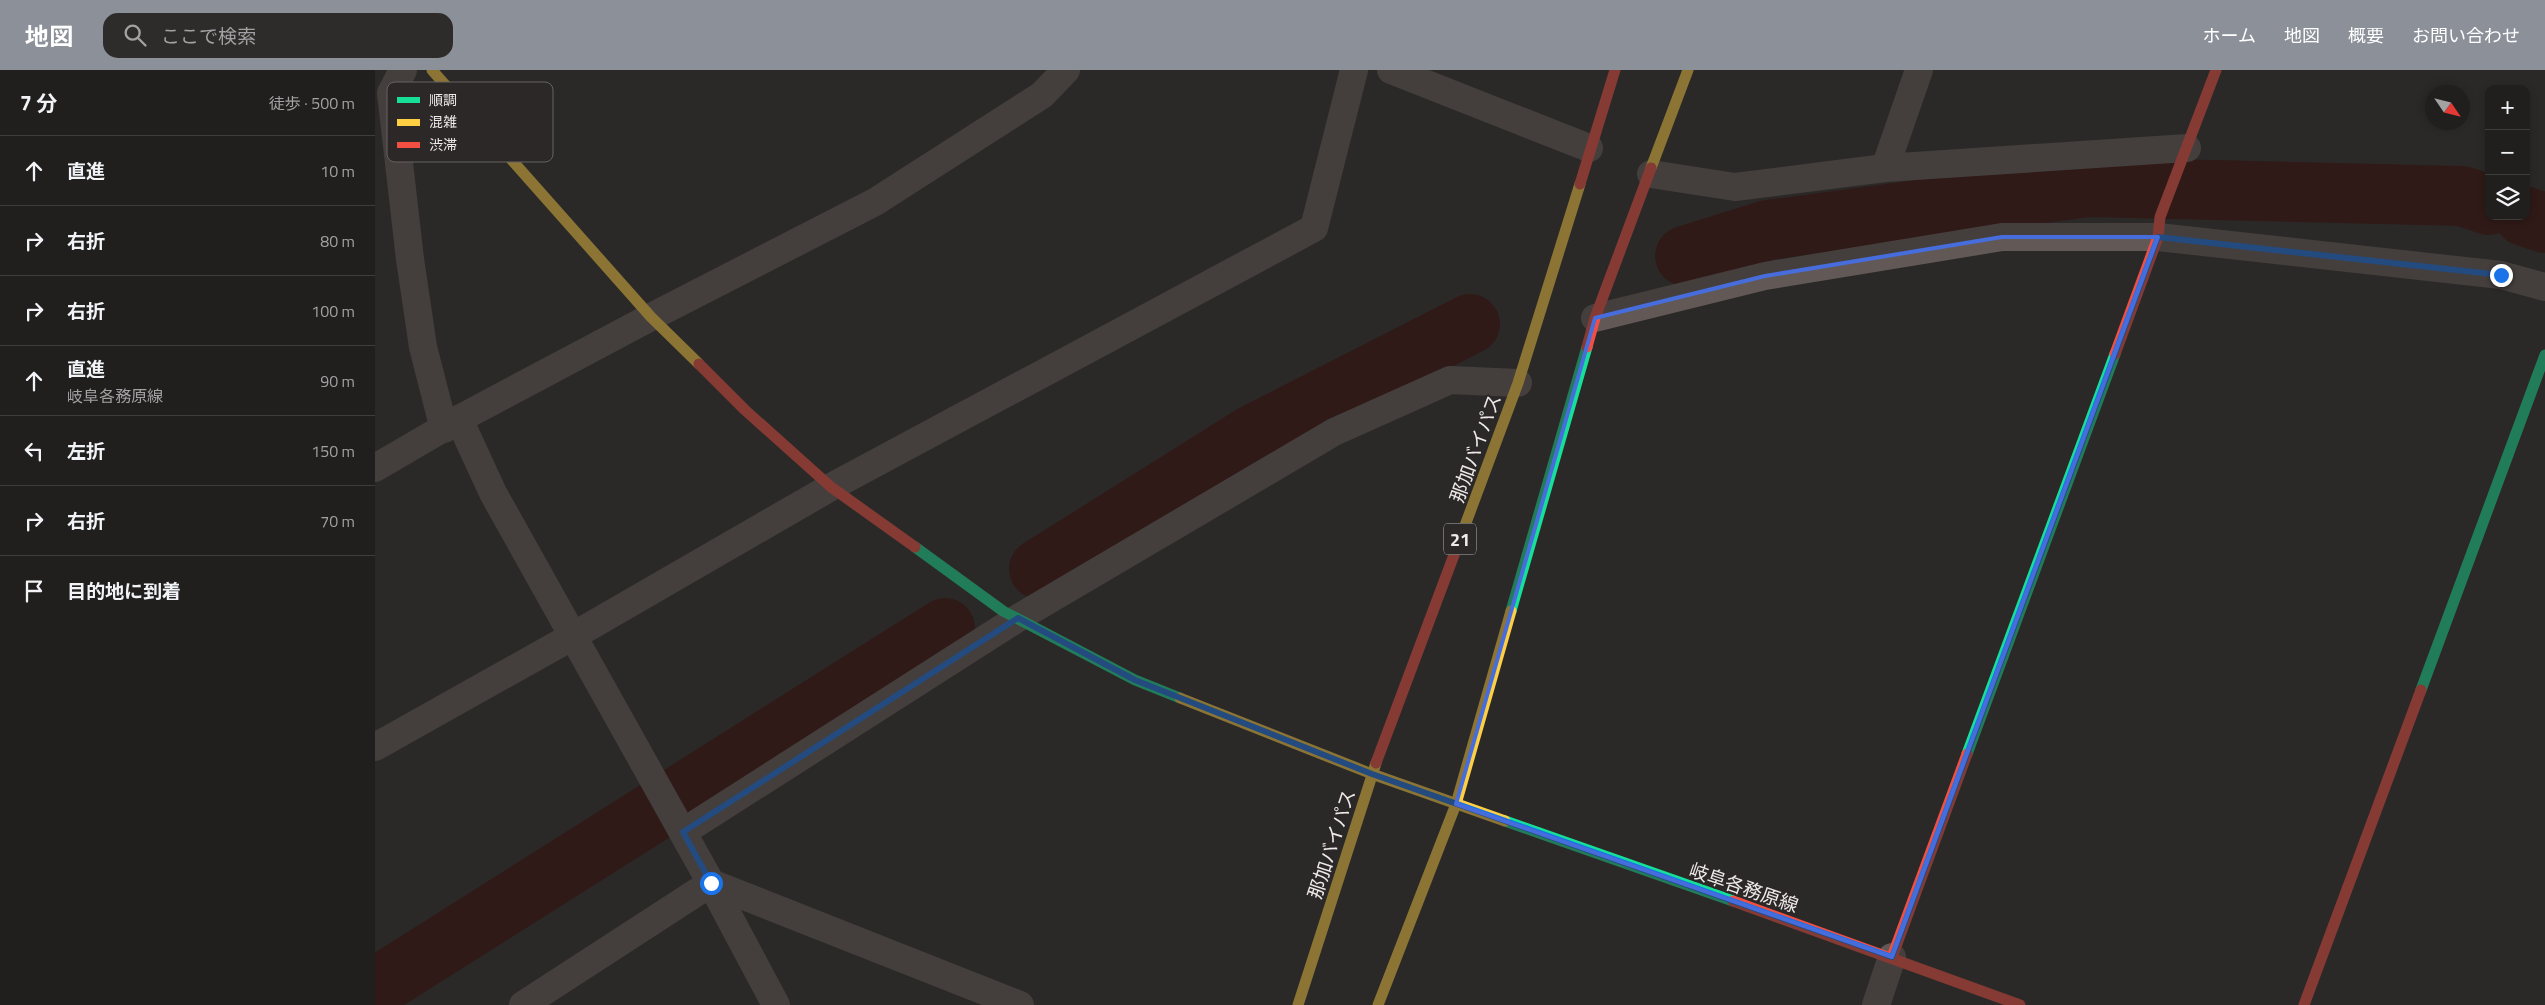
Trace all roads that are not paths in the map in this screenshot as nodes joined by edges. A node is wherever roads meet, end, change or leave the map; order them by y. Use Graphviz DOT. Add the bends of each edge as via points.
graph roads {
  1 [pos="403,70"];
  2 [pos="432,70"];
  3 [pos="1066,70"];
  4 [pos="1354,70"];
  5 [pos="1391,70"];
  6 [pos="1615,70"];
  7 [pos="1688,70"];
  8 [pos="1919,70"];
  9 [pos="2216,70"];
  10 [pos="397,82"];
  11 [pos="443,82"];
  12 [pos="1589,148"];
  13 [pos="2183,160"];
  14 [pos="399,162"];
  15 [pos="514,162"];
  16 [pos="1885,168"];
  17 [pos="1651,174"];
  18 [pos="2159,227"];
  19 [pos="2545,287"];
  20 [pos="651,317"];
  21 [pos="1595,318"];
  22 [pos="2545,355"];
  23 [pos="1517,382"];
  24 [pos="452,424"];
  25 [pos="375,468"];
  26 [pos="831,487"];
  27 [pos="1018,618"];
  28 [pos="573,636"];
  29 [pos="375,746"];
  30 [pos="1372,774"];
  31 [pos="1456,804"];
  32 [pos="678,823"];
  33 [pos="711,883"];
  34 [pos="1892,957"];
  35 [pos="523,1005"];
  36 [pos="776,1005"];
  37 [pos="1020,1005"];
  38 [pos="1298,1005"];
  39 [pos="1378,1005"];
  40 [pos="1876,1005"];
  41 [pos="2020,1005"];
  42 [pos="2304,1005"];
  1 -- 10 [label="street"];
  2 -- 11 [label="main road, 岐阜各務原線"];
  3 -- 20 [label="street" via="1042,95 875,202"];
  4 -- 26 [label="street" via="1314,228"];
  5 -- 12 [label="street"];
  6 -- 12 [label="main road, 那加バイパス / 21"];
  7 -- 17 [label="main road"];
  8 -- 16 [label="street"];
  9 -- 13 [label="main road"];
  12 -- 23 [label="main road, 那加バイパス / 21"];
  13 -- 16 [label="street"];
  13 -- 18 [label="main road"];
  14 -- 24 [label="street" via="423,347"];
  15 -- 20 [label="main road, 岐阜各務原線"];
  16 -- 17 [label="street" via="1735,187"];
  17 -- 21 [label="main road"];
  18 -- 19 [label="street" via="2501,275"];
  18 -- 21 [label="street" via="2002,237 1765,276"];
  18 -- 34 [label="main road"];
  20 -- 24 [label="street"];
  20 -- 26 [label="main road, 岐阜各務原線" via="745,410"];
  21 -- 31 [label="main road"];
  22 -- 42 [label="main road"];
  23 -- 27 [label="street" via="1450,380 1333,432"];
  23 -- 30 [label="main road, 那加バイパス / 21"];
  24 -- 25 [label="street"];
  24 -- 28 [label="street"];
  26 -- 27 [label="main road, 岐阜各務原線" via="1003,611"];
  26 -- 28 [label="street"];
  27 -- 30 [label="main road, 岐阜各務原線" via="1135,680"];
  27 -- 32 [label="street"];
  28 -- 29 [label="street"];
  28 -- 32 [label="street"];
  30 -- 31 [label="main road, 岐阜各務原線"];
  30 -- 38 [label="main road, 那加バイパス / 21"];
  31 -- 34 [label="main road, 岐阜各務原線"];
  31 -- 39 [label="main road"];
  32 -- 33 [label="street"];
  33 -- 35 [label="street"];
  33 -- 36 [label="street"];
  33 -- 37 [label="street"];
  34 -- 40 [label="street"];
  34 -- 41 [label="main road, 岐阜各務原線"];
}
